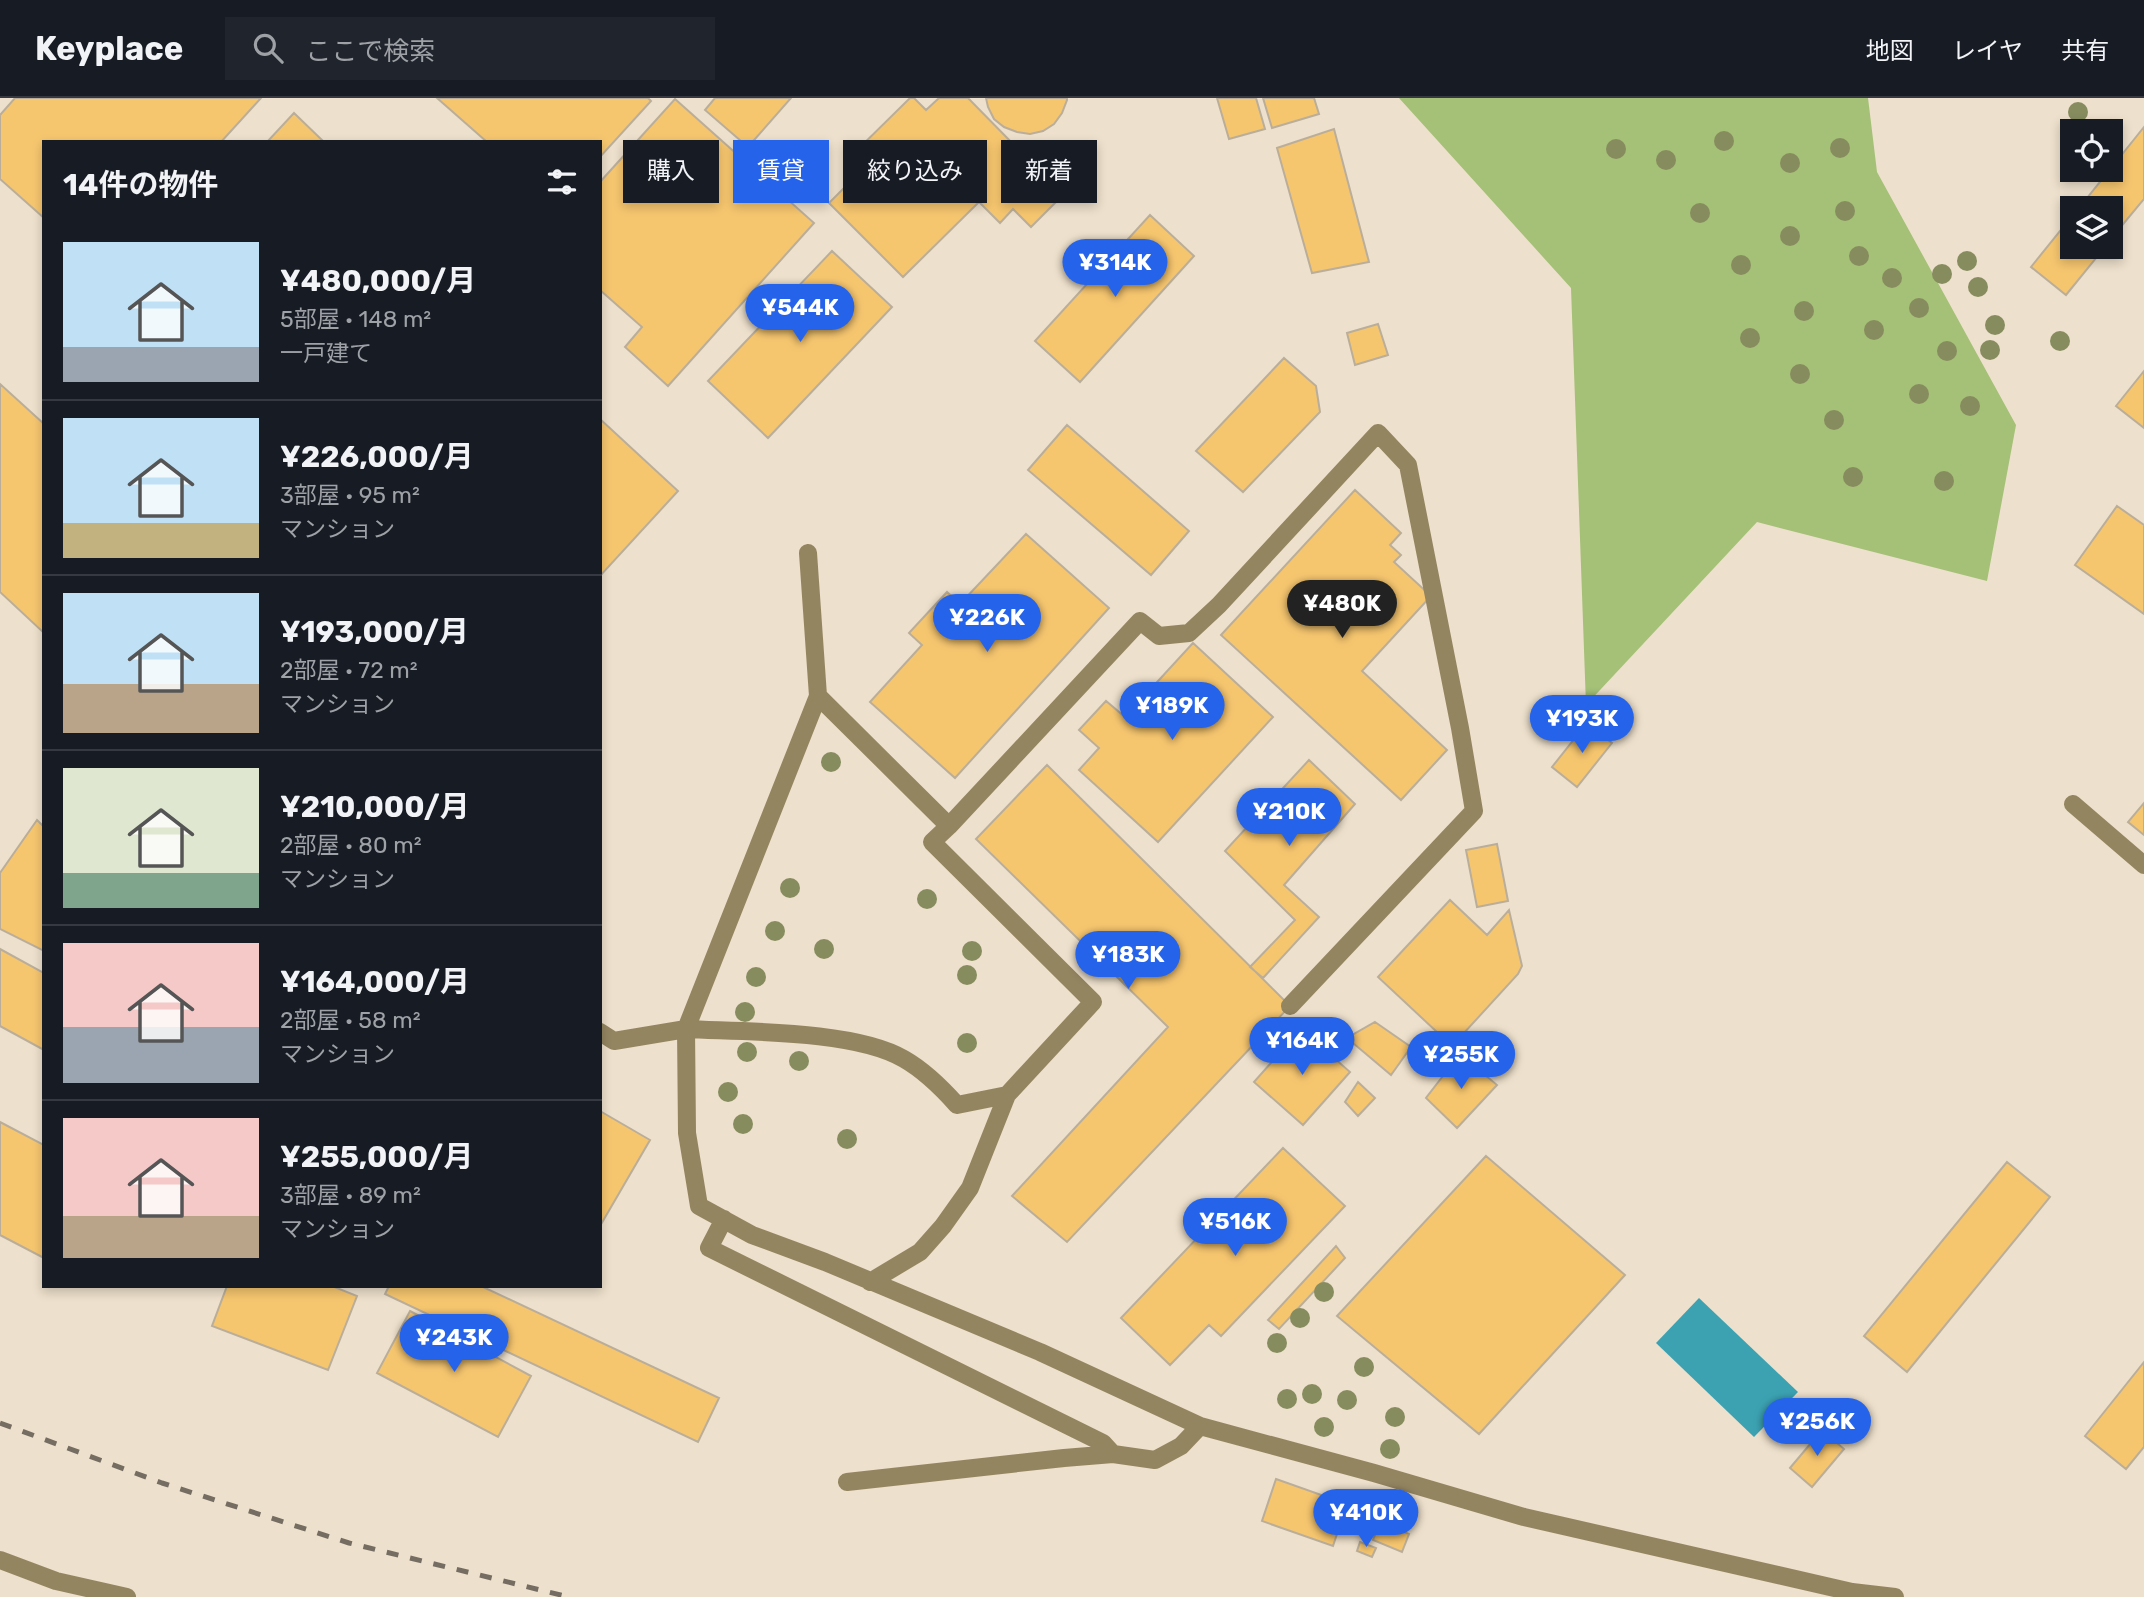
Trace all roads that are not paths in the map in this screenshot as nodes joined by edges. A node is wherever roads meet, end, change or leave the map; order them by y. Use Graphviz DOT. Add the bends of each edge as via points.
graph roads {
  1 [pos="808,553"];
  2 [pos="818,696"];
  3 [pos="2073,804"];
  4 [pos="949,826"];
  5 [pos="2144,865"];
  6 [pos="1290,1006"];
  7 [pos="686,1029"];
  8 [pos="602,1033"];
  9 [pos="1007,1095"];
  10 [pos="724,1219"];
  11 [pos="870,1282"];
  12 [pos="1200,1426"];
  13 [pos="1113,1454"];
  14 [pos="847,1482"];
  15 [pos="0,1560"];
  16 [pos="127,1597"];
  17 [pos="1895,1597"];
  1 -- 2 [label="street"];
  2 -- 4 [label="street"];
  2 -- 7 [label="street"];
  3 -- 5 [label="street"];
  4 -- 6 [label="street" via="1140,621 1159,636 1189,633 1378,433 1408,466 1474,811"];
  4 -- 9 [label="street" via="933,842 1093,1002"];
  7 -- 8 [label="street" via="614,1041"];
  7 -- 9 [label="street" via="861,1043 903,1058 938,1083 957,1105"];
  7 -- 10 [label="street" via="687,1133 699,1206"];
  9 -- 11 [label="street" via="970,1188 950,1217 920,1252"];
  10 -- 11 [label="street" via="752,1235"];
  10 -- 13 [label="street" via="709,1248 1103,1443"];
  11 -- 12 [label="street" via="1040,1352"];
  12 -- 13 [label="street" via="1181,1446 1155,1460"];
  12 -- 17 [label="street" via="1524,1517 1852,1592"];
  13 -- 14 [label="street"];
  15 -- 16 [label="street" via="56,1581"];
}
